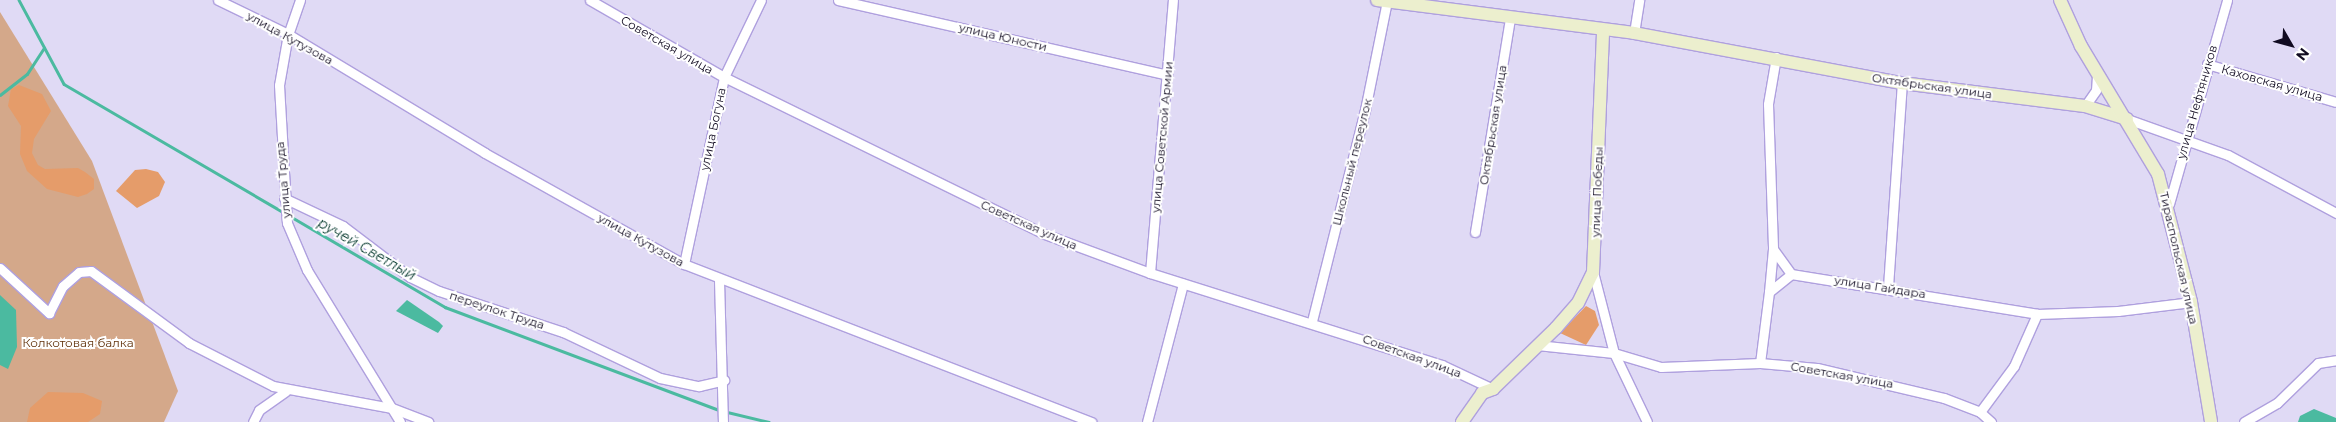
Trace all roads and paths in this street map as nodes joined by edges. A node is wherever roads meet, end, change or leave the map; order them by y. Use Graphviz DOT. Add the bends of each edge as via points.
graph roads {
  1 [pos="218,0"];
  2 [pos="300,0"];
  3 [pos="590,0"];
  4 [pos="760,0"];
  5 [pos="838,0"];
  6 [pos="1173,0"];
  7 [pos="1639,0"];
  8 [pos="2060,0"];
  9 [pos="2227,0"];
  10 [pos="1382,1"];
  11 [pos="1510,19"];
  12 [pos="1603,30"];
  13 [pos="1634,33"];
  14 [pos="288,34"];
  15 [pos="1776,57"];
  16 [pos="2207,64"];
  17 [pos="2096,69"];
  18 [pos="1168,75"];
  19 [pos="724,77"];
  20 [pos="1902,83"];
  21 [pos="2336,102"];
  22 [pos="2085,106"];
  23 [pos="2128,119"];
  24 [pos="2187,138"];
  25 [pos="284,198"];
  26 [pos="2169,204"];
  27 [pos="2336,213"];
  28 [pos="1475,232"];
  29 [pos="1773,249"];
  30 [pos="684,264"];
  31 [pos="0,268"];
  32 [pos="1594,272"];
  33 [pos="1150,273"];
  34 [pos="1791,274"];
  35 [pos="719,280"];
  36 [pos="1183,284"];
  37 [pos="1888,287"];
  38 [pos="1769,292"];
  39 [pos="2191,302"];
  40 [pos="2037,314"];
  41 [pos="1312,321"];
  42 [pos="1537,346"];
  43 [pos="1614,353"];
  44 [pos="2336,360"];
  45 [pos="1760,363"];
  46 [pos="724,380"];
  47 [pos="1493,389"];
  48 [pos="285,392"];
  49 [pos="392,408"];
  50 [pos="1980,412"];
  51 [pos="253,422"];
  52 [pos="400,422"];
  53 [pos="428,422"];
  54 [pos="723,422"];
  55 [pos="1091,422"];
  56 [pos="1147,422"];
  57 [pos="1462,422"];
  58 [pos="1646,422"];
  59 [pos="1991,422"];
  60 [pos="2211,422"];
  61 [pos="2244,422"];
  1 -- 14 [label="street, улица Кутузова"];
  2 -- 14 [label="street, улица Труда"];
  3 -- 19 [label="street, Советская улица"];
  4 -- 19 [label="street, улица Богуна"];
  5 -- 18 [label="street, улица Юности"];
  6 -- 18 [label="street, улица Советской Армии"];
  7 -- 13 [label="street"];
  8 -- 17 [label="street, Тираспольская улица"];
  9 -- 16 [label="street, улица Нефтяников"];
  10 -- 11 [label="street, Октябрьская улица"];
  10 -- 41 [label="street, Школьный переулок" via="1365,110"];
  11 -- 12 [label="street, Октябрьская улица"];
  11 -- 28 [label="street, Октябрьская улица"];
  12 -- 13 [label="street, Октябрьская улица"];
  12 -- 32 [label="street, улица Победы"];
  13 -- 15 [label="street, Октябрьская улица"];
  14 -- 25 [label="street, улица Труда" via="279,85"];
  14 -- 30 [label="street, улица Кутузова" via="485,153"];
  15 -- 20 [label="street, Октябрьская улица"];
  15 -- 29 [label="street" via="1768,104"];
  16 -- 21 [label="street, Каховская улица"];
  16 -- 24 [label="street, улица Нефтяников"];
  17 -- 22 [label="street" via="2096,90"];
  17 -- 23 [label="street, Тираспольская улица"];
  18 -- 33 [label="street, улица Советской Армии"];
  19 -- 30 [label="street, улица Богуна"];
  19 -- 33 [label="street, Советская улица" via="1042,233"];
  20 -- 22 [label="street, Октябрьская улица"];
  20 -- 37 [label="street"];
  22 -- 23 [label="street, Октябрьская улица"];
  23 -- 24 [label="street, Октябрьская улица"];
  23 -- 26 [label="street, Тираспольская улица" via="2146,147"];
  24 -- 26 [label="street, улица Нефтяников"];
  24 -- 27 [label="street, Октябрьская улица"];
  25 -- 46 [label="street, переулок Труда" via="343,226 410,277 438,291 563,332 660,378 699,386"];
  25 -- 49 [label="street, улица Труда" via="286,221 307,270"];
  26 -- 39 [label="street, Тираспольская улица"];
  29 -- 34 [label="street"];
  29 -- 38 [label="street"];
  30 -- 35 [label="street, улица Кутузова"];
  31 -- 48 [label="street" via="49,312 63,286 79,272 90,271 189,343"];
  32 -- 42 [label="street" via="1578,303"];
  32 -- 43 [label="street, улица Победы"];
  33 -- 36 [label="street, Советская улица"];
  34 -- 37 [label="street, улица Гайдара"];
  34 -- 38 [label="street"];
  35 -- 46 [label="street"];
  35 -- 55 [label="street, улица Кутузова"];
  36 -- 41 [label="street, Советская улица"];
  36 -- 56 [label="street"];
  37 -- 40 [label="street, улица Гайдара"];
  38 -- 45 [label="street"];
  39 -- 40 [label="street, улица Гайдара" via="2118,311"];
  39 -- 60 [label="street, Тираспольская улица"];
  40 -- 50 [label="street" via="2014,366"];
  41 -- 47 [label="street, Советская улица" via="1442,365"];
  42 -- 43 [label="street, Советская улица"];
  42 -- 47 [label="street"];
  43 -- 45 [label="street, Советская улица" via="1660,366"];
  43 -- 58 [label="street, улица Победы"];
  44 -- 61 [label="street" via="2318,363 2277,402"];
  45 -- 50 [label="street, Советская улица" via="1817,368 1904,386"];
  46 -- 54 [label="street"];
  47 -- 57 [label="street" via="1482,393"];
  48 -- 49 [label="street"];
  48 -- 51 [label="street" via="258,410"];
  49 -- 52 [label="street, улица Труда"];
  49 -- 53 [label="street"];
  50 -- 59 [label="street, Советская улица"];
}
